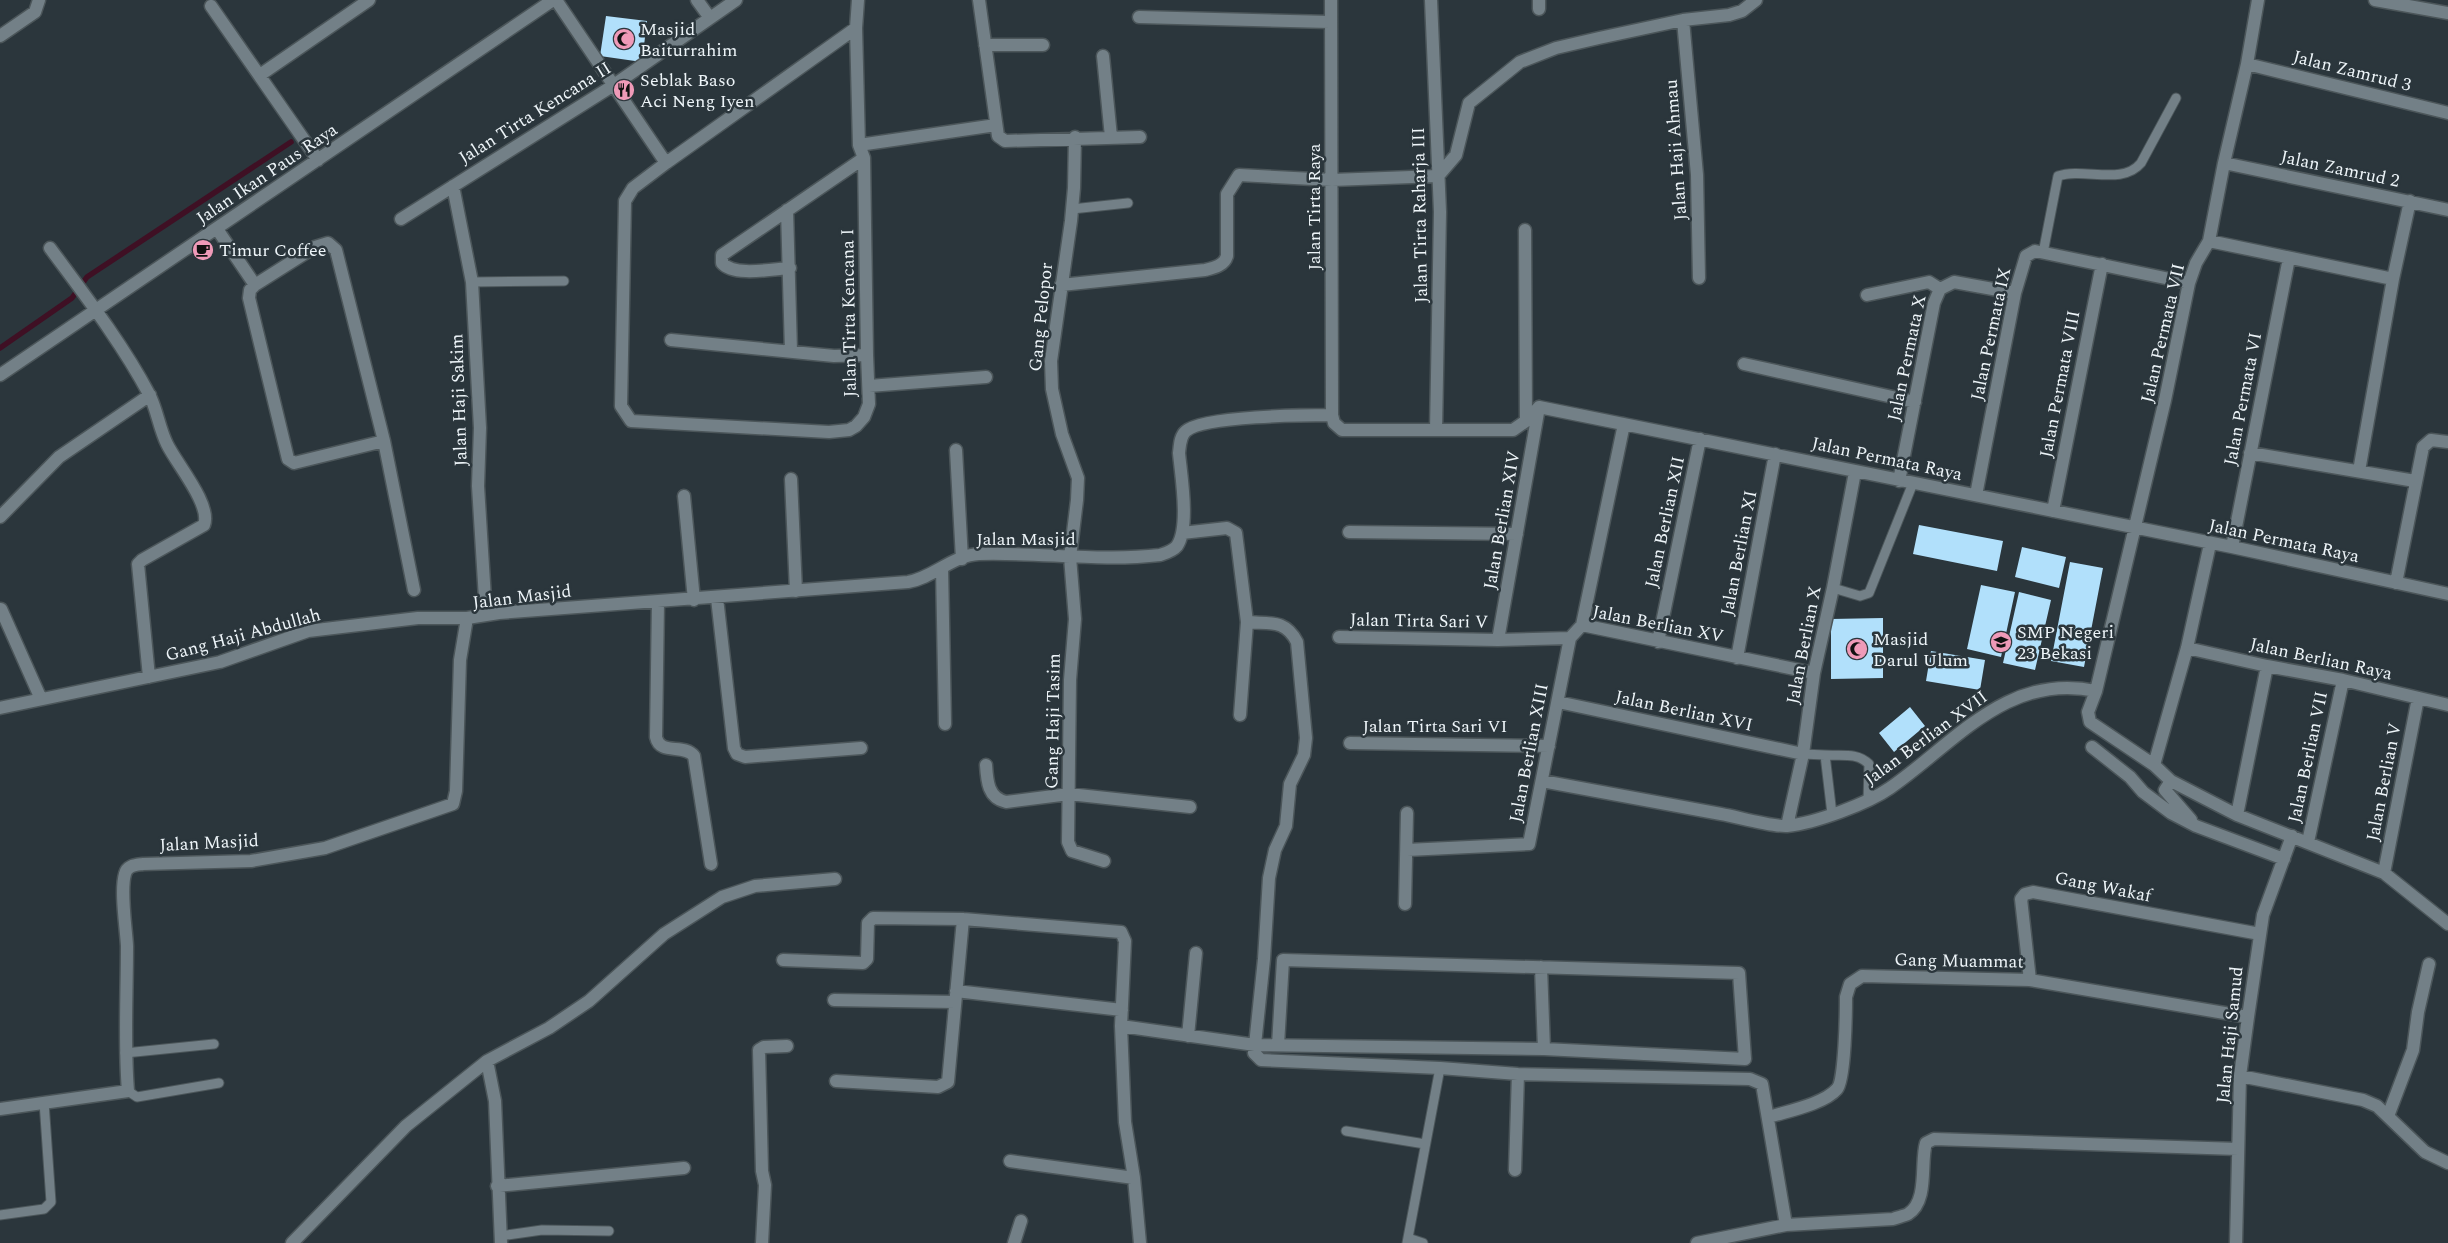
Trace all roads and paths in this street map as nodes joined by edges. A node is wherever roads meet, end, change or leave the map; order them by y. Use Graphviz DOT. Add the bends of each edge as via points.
graph roads {
  1 [pos="39,0"];
  2 [pos="369,0"];
  3 [pos="554,0"];
  4 [pos="697,0"];
  5 [pos="736,0"];
  6 [pos="858,0"];
  7 [pos="979,0"];
  8 [pos="1331,0"];
  9 [pos="1431,0"];
  10 [pos="1756,0"];
  11 [pos="2258,0"];
  12 [pos="2375,0"];
  13 [pos="211,6"];
  14 [pos="2448,13"];
  15 [pos="1139,17"];
  16 [pos="710,18"];
  17 [pos="1683,20"];
  18 [pos="1330,22"];
  19 [pos="856,28"];
  20 [pos="0,36"];
  21 [pos="985,45"];
  22 [pos="1043,45"];
  23 [pos="1103,56"];
  24 [pos="2247,64"];
  25 [pos="260,75"];
  26 [pos="614,85"];
  27 [pos="2176,98"];
  28 [pos="2448,113"];
  29 [pos="996,125"];
  30 [pos="1111,137"];
  31 [pos="1140,137"];
  32 [pos="1076,138"];
  33 [pos="859,145"];
  34 [pos="864,158"];
  35 [pos="318,160"];
  36 [pos="666,163"];
  37 [pos="2224,163"];
  38 [pos="1438,176"];
  39 [pos="1332,180"];
  40 [pos="453,186"];
  41 [pos="2410,201"];
  42 [pos="1128,203"];
  43 [pos="1072,209"];
  44 [pos="787,210"];
  45 [pos="2448,210"];
  46 [pos="401,218"];
  47 [pos="217,229"];
  48 [pos="1525,230"];
  49 [pos="2209,241"];
  50 [pos="50,248"];
  51 [pos="2043,253"];
  52 [pos="2289,258"];
  53 [pos="2102,264"];
  54 [pos="790,268"];
  55 [pos="1700,278"];
  56 [pos="2393,279"];
  57 [pos="564,281"];
  58 [pos="472,282"];
  59 [pos="2189,283"];
  60 [pos="255,285"];
  61 [pos="1060,285"];
  62 [pos="1940,289"];
  63 [pos="2015,293"];
  64 [pos="1867,295"];
  65 [pos="96,310"];
  66 [pos="671,340"];
  67 [pos="791,351"];
  68 [pos="866,355"];
  69 [pos="1744,364"];
  70 [pos="0,375"];
  71 [pos="986,377"];
  72 [pos="869,386"];
  73 [pos="150,394"];
  74 [pos="1915,402"];
  75 [pos="1539,407"];
  76 [pos="1332,415"];
  77 [pos="1526,421"];
  78 [pos="1624,424"];
  79 [pos="1436,430"];
  80 [pos="1700,439"];
  81 [pos="384,441"];
  82 [pos="2448,442"];
  83 [pos="956,450"];
  84 [pos="2250,453"];
  85 [pos="1775,454"];
  86 [pos="2359,471"];
  87 [pos="1855,472"];
  88 [pos="790,479"];
  89 [pos="1899,480"];
  90 [pos="2415,481"];
  91 [pos="1913,483"];
  92 [pos="1976,495"];
  93 [pos="684,496"];
  94 [pos="2053,511"];
  95 [pos="0,517"];
  96 [pos="2136,528"];
  97 [pos="1349,532"];
  98 [pos="1182,533"];
  99 [pos="1517,534"];
  100 [pos="2210,544"];
  101 [pos="2232,547"];
  102 [pos="1070,557"];
  103 [pos="962,559"];
  104 [pos="942,568"];
  105 [pos="2396,583"];
  106 [pos="1833,588"];
  107 [pos="414,590"];
  108 [pos="796,591"];
  109 [pos="2448,594"];
  110 [pos="717,598"];
  111 [pos="694,600"];
  112 [pos="658,602"];
  113 [pos="1,609"];
  114 [pos="486,615"];
  115 [pos="467,618"];
  116 [pos="1247,622"];
  117 [pos="1582,625"];
  118 [pos="1340,637"];
  119 [pos="1570,638"];
  120 [pos="1498,640"];
  121 [pos="1658,642"];
  122 [pos="2187,648"];
  123 [pos="1737,658"];
  124 [pos="2267,666"];
  125 [pos="1814,673"];
  126 [pos="149,677"];
  127 [pos="2343,680"];
  128 [pos="2096,692"];
  129 [pos="2418,698"];
  130 [pos="41,699"];
  131 [pos="1558,702"];
  132 [pos="2448,705"];
  133 [pos="0,708"];
  134 [pos="1240,715"];
  135 [pos="945,724"];
  136 [pos="1350,743"];
  137 [pos="1549,746"];
  138 [pos="2092,747"];
  139 [pos="862,748"];
  140 [pos="1803,754"];
  141 [pos="1824,756"];
  142 [pos="986,765"];
  143 [pos="2154,765"];
  144 [pos="1542,781"];
  145 [pos="2171,781"];
  146 [pos="1069,794"];
  147 [pos="1868,802"];
  148 [pos="1190,807"];
  149 [pos="1407,813"];
  150 [pos="1832,814"];
  151 [pos="2237,815"];
  152 [pos="1786,826"];
  153 [pos="2196,826"];
  154 [pos="2292,836"];
  155 [pos="2308,842"];
  156 [pos="1407,850"];
  157 [pos="2284,859"];
  158 [pos="1104,861"];
  159 [pos="710,864"];
  160 [pos="2384,873"];
  161 [pos="835,879"];
  162 [pos="1405,904"];
  163 [pos="963,919"];
  164 [pos="2448,924"];
  165 [pos="2260,934"];
  166 [pos="1196,953"];
  167 [pos="784,960"];
  168 [pos="2429,964"];
  169 [pos="1541,967"];
  170 [pos="2030,980"];
  171 [pos="955,997"];
  172 [pos="834,1000"];
  173 [pos="1122,1010"];
  174 [pos="2248,1017"];
  175 [pos="1121,1026"];
  176 [pos="1188,1036"];
  177 [pos="214,1044"];
  178 [pos="1255,1045"];
  179 [pos="1278,1045"];
  180 [pos="786,1046"];
  181 [pos="1544,1049"];
  182 [pos="125,1052"];
  183 [pos="487,1061"];
  184 [pos="1440,1068"];
  185 [pos="1518,1074"];
  186 [pos="2240,1076"];
  187 [pos="836,1081"];
  188 [pos="219,1083"];
  189 [pos="128,1091"];
  190 [pos="44,1102"];
  191 [pos="0,1109"];
  192 [pos="2388,1116"];
  193 [pos="1769,1117"];
  194 [pos="1346,1131"];
  195 [pos="1426,1144"];
  196 [pos="2238,1149"];
  197 [pos="1010,1161"];
  198 [pos="2448,1162"];
  199 [pos="684,1168"];
  200 [pos="1515,1170"];
  201 [pos="1134,1178"];
  202 [pos="497,1186"];
  203 [pos="0,1215"];
  204 [pos="1021,1221"];
  205 [pos="1786,1225"];
  206 [pos="609,1231"];
  207 [pos="500,1240"];
  208 [pos="1408,1240"];
  209 [pos="292,1243"];
  210 [pos="762,1243"];
  211 [pos="1014,1243"];
  212 [pos="1140,1243"];
  213 [pos="1424,1243"];
  214 [pos="1697,1243"];
  215 [pos="2236,1243"];
  1 -- 20 [label="street" via="35,12"];
  2 -- 25 [label="street"];
  3 -- 26 [label="street"];
  3 -- 35 [label="street, Jalan Ikan Paus Raya"];
  4 -- 16 [label="street"];
  5 -- 16 [label="street, Jalan Tirta Kencana II"];
  6 -- 19 [label="street, Jalan Tirta Kencana I"];
  7 -- 21 [label="street"];
  8 -- 18 [label="street, Jalan Tirta Raya"];
  9 -- 38 [label="street, Jalan Tirta Raharja III"];
  10 -- 17 [label="street" via="1742,11"];
  11 -- 24 [label="street, Jalan Permata VII"];
  12 -- 14 [label="street"];
  13 -- 25 [label="street"];
  15 -- 18 [label="street"];
  16 -- 26 [label="street, Jalan Tirta Kencana II"];
  17 -- 38 [label="street" via="1556,48 1520,62 1469,103 1456,155"];
  17 -- 55 [label="street, Jalan Haji Ahmau" via="1697,174"];
  18 -- 39 [label="street, Jalan Tirta Raya"];
  19 -- 33 [label="street, Jalan Tirta Kencana I"];
  19 -- 36 [label="street"];
  21 -- 22 [label="street"];
  21 -- 29 [label="street"];
  23 -- 30 [label="street"];
  24 -- 28 [label="street, Jalan Zamrud 3"];
  24 -- 37 [label="street, Jalan Permata VII"];
  25 -- 35 [label="street"];
  26 -- 36 [label="street"];
  26 -- 40 [label="street, Jalan Tirta Kencana II"];
  27 -- 51 [label="lane" via="2134,172 2058,176"];
  29 -- 32 [label="street" via="998,136 1004,141"];
  29 -- 33 [label="street"];
  30 -- 31 [label="street"];
  30 -- 32 [label="street"];
  32 -- 43 [label="street, Gang Pelopor"];
  33 -- 34 [label="street, Jalan Tirta Kencana I"];
  34 -- 44 [label="street"];
  34 -- 68 [label="street, Jalan Tirta Kencana I"];
  35 -- 47 [label="street, Jalan Ikan Paus Raya"];
  36 -- 72 [label="street, Jalan Tirta Kencana I" via="633,188 625,201 622,406 631,421 838,432 856,426 864,418 870,404"];
  37 -- 41 [label="street, Jalan Zamrud 2"];
  37 -- 49 [label="street, Jalan Permata VII"];
  38 -- 39 [label="street"];
  38 -- 79 [label="street, Jalan Tirta Raharja III"];
  39 -- 61 [label="street" via="1239,175 1227,194 1227,256 1217,267"];
  39 -- 76 [label="street, Jalan Tirta Raya"];
  40 -- 46 [label="street, Jalan Tirta Kencana II"];
  40 -- 58 [label="street, Jalan Haji Sakim"];
  41 -- 45 [label="street, Jalan Zamrud 2"];
  41 -- 56 [label="street"];
  42 -- 43 [label="lane"];
  43 -- 61 [label="street, Gang Pelopor"];
  44 -- 54 [label="street"];
  44 -- 54 [label="street" via="722,255 722,263 727,269 736,271"];
  47 -- 60 [label="street"];
  47 -- 65 [label="street, Jalan Ikan Paus Raya"];
  48 -- 77 [label="street"];
  49 -- 52 [label="street"];
  49 -- 59 [label="street, Jalan Permata VII"];
  50 -- 65 [label="street"];
  51 -- 53 [label="street"];
  51 -- 63 [label="street, Jalan Permata IX" via="2030,252 2026,256"];
  52 -- 56 [label="street"];
  52 -- 84 [label="street, Jalan Permata VI"];
  53 -- 59 [label="street"];
  53 -- 94 [label="street, Jalan Permata VIII"];
  54 -- 67 [label="street"];
  56 -- 86 [label="street"];
  57 -- 58 [label="lane"];
  58 -- 114 [label="street, Jalan Haji Sakim" via="480,428 478,486"];
  59 -- 96 [label="street, Jalan Permata VII"];
  60 -- 81 [label="street" via="249,298 288,459 294,463"];
  60 -- 81 [label="street" via="315,247 328,243 336,250"];
  61 -- 102 [label="street, Gang Pelopor" via="1051,361 1052,389 1062,434 1078,478"];
  62 -- 63 [label="street, Jalan Permata X" via="1954,282"];
  62 -- 64 [label="street" via="1929,282"];
  62 -- 74 [label="street, Jalan Permata X" via="1934,302"];
  63 -- 92 [label="street, Jalan Permata IX"];
  65 -- 70 [label="street, Jalan Ikan Paus Raya"];
  65 -- 73 [label="street"];
  66 -- 67 [label="street"];
  67 -- 68 [label="street" via="834,356"];
  68 -- 72 [label="street, Jalan Tirta Kencana I"];
  69 -- 74 [label="street"];
  71 -- 72 [label="street"];
  73 -- 95 [label="street" via="59,457"];
  73 -- 126 [label="street" via="167,444 203,506 206,519 204,525 138,564"];
  74 -- 89 [label="street, Jalan Permata X"];
  75 -- 77 [label="street"];
  75 -- 78 [label="street, Jalan Permata Raya"];
  75 -- 99 [label="street, Jalan Berlian XIV"];
  76 -- 79 [label="street" via="1334,423 1342,430"];
  76 -- 98 [label="street" via="1229,421 1187,430 1181,439 1179,453"];
  77 -- 79 [label="street" via="1513,430"];
  78 -- 80 [label="street, Jalan Permata Raya"];
  78 -- 117 [label="street"];
  80 -- 85 [label="street, Jalan Permata Raya"];
  80 -- 121 [label="street, Jalan Berlian XII"];
  81 -- 107 [label="street"];
  82 -- 90 [label="street" via="2431,440 2423,447"];
  83 -- 103 [label="street"];
  84 -- 86 [label="street"];
  84 -- 101 [label="street, Jalan Permata VI"];
  85 -- 87 [label="street, Jalan Permata Raya"];
  85 -- 123 [label="street, Jalan Berlian XI"];
  86 -- 90 [label="street"];
  87 -- 89 [label="street, Jalan Permata Raya"];
  87 -- 106 [label="street, Jalan Berlian X"];
  88 -- 108 [label="street"];
  89 -- 91 [label="street, Jalan Permata Raya"];
  90 -- 105 [label="street"];
  91 -- 92 [label="street, Jalan Permata Raya"];
  91 -- 106 [label="lane" via="1869,593 1860,596"];
  92 -- 94 [label="street, Jalan Permata Raya"];
  93 -- 111 [label="street"];
  94 -- 96 [label="street, Jalan Permata Raya"];
  96 -- 100 [label="street, Jalan Permata Raya"];
  96 -- 128 [label="street, Jalan Permata VII"];
  97 -- 99 [label="street"];
  98 -- 102 [label="street, Jalan Masjid" via="1177,546 1160,555"];
  98 -- 116 [label="street" via="1227,528 1236,533"];
  99 -- 120 [label="street, Jalan Berlian XIV"];
  100 -- 101 [label="street, Jalan Permata Raya"];
  100 -- 122 [label="street"];
  101 -- 105 [label="street, Jalan Permata Raya"];
  102 -- 103 [label="street, Jalan Masjid" via="977,554"];
  102 -- 146 [label="street, Gang Haji Tasim" via="1075,619 1070,680"];
  103 -- 104 [label="street, Jalan Masjid"];
  104 -- 108 [label="street, Jalan Masjid" via="918,580"];
  104 -- 135 [label="street"];
  105 -- 109 [label="street, Jalan Permata Raya"];
  106 -- 125 [label="street, Jalan Berlian X"];
  108 -- 110 [label="street, Jalan Masjid"];
  110 -- 111 [label="street, Jalan Masjid"];
  110 -- 139 [label="street" via="737,754 745,757"];
  111 -- 112 [label="street, Jalan Masjid"];
  112 -- 114 [label="street, Jalan Masjid"];
  112 -- 159 [label="street" via="657,743 661,747 688,751 694,756"];
  113 -- 130 [label="street"];
  114 -- 115 [label="street, Jalan Masjid"];
  115 -- 126 [label="street, Gang Haji Abdullah" via="418,618 308,631 220,662"];
  115 -- 182 [label="street, Jalan Masjid" via="460,660 453,804 325,848 251,861 143,864 128,869 124,886 127,946"];
  116 -- 134 [label="street"];
  116 -- 178 [label="street" via="1281,624 1291,630 1297,642 1306,738 1304,755 1290,784 1286,826 1275,850 1269,878"];
  117 -- 119 [label="street, Jalan Berlian XV"];
  117 -- 121 [label="street, Jalan Berlian XV"];
  118 -- 120 [label="street, Jalan Tirta Sari V"];
  119 -- 120 [label="street, Jalan Berlian XV"];
  119 -- 131 [label="street, Jalan Berlian XIII"];
  121 -- 123 [label="street, Jalan Berlian XV"];
  122 -- 124 [label="street, Jalan Berlian Raya"];
  122 -- 143 [label="street"];
  123 -- 125 [label="street, Jalan Berlian XV"];
  124 -- 127 [label="street, Jalan Berlian Raya"];
  124 -- 151 [label="street"];
  125 -- 140 [label="street, Jalan Berlian X"];
  126 -- 130 [label="street, Gang Haji Abdullah"];
  127 -- 129 [label="street, Jalan Berlian Raya"];
  127 -- 155 [label="street, Jalan Berlian VII"];
  128 -- 143 [label="street, Jalan Permata VII" via="2088,712 2090,722"];
  128 -- 147 [label="street, Jalan Berlian XVII" via="2066,687 2045,689 1992,708"];
  129 -- 132 [label="street, Jalan Berlian Raya"];
  129 -- 160 [label="street, Jalan Berlian V"];
  130 -- 133 [label="street, Gang Haji Abdullah"];
  131 -- 137 [label="street, Jalan Berlian XIII"];
  131 -- 140 [label="street, Jalan Berlian XVI"];
  136 -- 137 [label="street, Jalan Tirta Sari VI"];
  137 -- 144 [label="street, Jalan Berlian XIII"];
  138 -- 153 [label="street" via="2130,777 2142,792"];
  140 -- 141 [label="lane"];
  140 -- 152 [label="street, Jalan Berlian X"];
  141 -- 147 [label="lane" via="1862,757 1869,764"];
  141 -- 150 [label="lane"];
  142 -- 146 [label="street" via="989,788 999,800 1006,802"];
  143 -- 145 [label="street, Jalan Permata VII"];
  144 -- 152 [label="street, Jalan Berlian XVII"];
  144 -- 156 [label="street, Jalan Berlian XIII" via="1529,844"];
  145 -- 151 [label="street, Jalan Permata VII"];
  145 -- 153 [label="street" via="2165,790"];
  146 -- 148 [label="street"];
  146 -- 158 [label="street, Gang Haji Tasim" via="1068,846 1072,851"];
  147 -- 150 [label="street, Jalan Berlian XVII"];
  149 -- 156 [label="street"];
  150 -- 152 [label="street, Jalan Berlian XVII"];
  151 -- 154 [label="street, Jalan Permata VII"];
  153 -- 157 [label="street"];
  154 -- 155 [label="street, Jalan Permata VII"];
  154 -- 157 [label="street, Jalan Haji Samud"];
  155 -- 160 [label="street, Jalan Permata VII"];
  156 -- 162 [label="street"];
  157 -- 165 [label="street, Jalan Haji Samud" via="2263,915"];
  160 -- 164 [label="street, Jalan Permata VII"];
  161 -- 183 [label="street" via="755,886 722,897 664,934 589,1001 549,1028"];
  163 -- 167 [label="street" via="870,920 867,959 863,962"];
  163 -- 171 [label="street"];
  163 -- 173 [label="street" via="1121,932 1125,941"];
  165 -- 170 [label="street, Gang Wakaf" via="2033,892 2021,899"];
  165 -- 174 [label="street, Jalan Haji Samud"];
  166 -- 176 [label="street"];
  168 -- 192 [label="street" via="2413,1050"];
  169 -- 179 [label="street" via="1283,960"];
  169 -- 181 [label="street"];
  169 -- 181 [label="street" via="1740,973 1745,1059"];
  170 -- 174 [label="street, Gang Muammat"];
  170 -- 193 [label="street, Gang Muammat" via="1862,976 1850,984 1846,997 1839,1088 1828,1097"];
  171 -- 172 [label="street"];
  171 -- 173 [label="street"];
  171 -- 187 [label="street" via="948,1082 944,1085"];
  173 -- 175 [label="street"];
  174 -- 186 [label="street, Jalan Haji Samud"];
  175 -- 176 [label="street"];
  175 -- 201 [label="street" via="1125,1122"];
  176 -- 178 [label="street"];
  177 -- 182 [label="lane"];
  178 -- 179 [label="street"];
  178 -- 184 [label="street" via="1254,1053 1261,1060"];
  179 -- 181 [label="street"];
  180 -- 210 [label="street" via="759,1050 765,1185"];
  182 -- 189 [label="street, Jalan Masjid"];
  183 -- 202 [label="street" via="495,1101"];
  183 -- 209 [label="street" via="406,1126"];
  184 -- 185 [label="street"];
  184 -- 195 [label="lane"];
  185 -- 193 [label="street" via="1750,1079 1762,1084"];
  185 -- 200 [label="street"];
  186 -- 192 [label="street" via="2363,1100"];
  186 -- 196 [label="street, Jalan Haji Samud"];
  188 -- 189 [label="lane" via="137,1097"];
  189 -- 190 [label="street"];
  190 -- 191 [label="street"];
  190 -- 203 [label="lane" via="52,1202 44,1209"];
  192 -- 198 [label="street" via="2425,1152"];
  193 -- 205 [label="street"];
  194 -- 195 [label="lane"];
  195 -- 208 [label="lane"];
  196 -- 205 [label="street" via="1934,1139 1924,1148 1924,1176 1918,1202 1909,1214 1893,1219"];
  196 -- 215 [label="street, Jalan Haji Samud"];
  197 -- 201 [label="street"];
  199 -- 202 [label="street"];
  201 -- 212 [label="street"];
  202 -- 207 [label="street"];
  204 -- 211 [label="street"];
  205 -- 214 [label="street"];
  206 -- 207 [label="lane" via="517,1232"];
  208 -- 213 [label="lane"];
}
